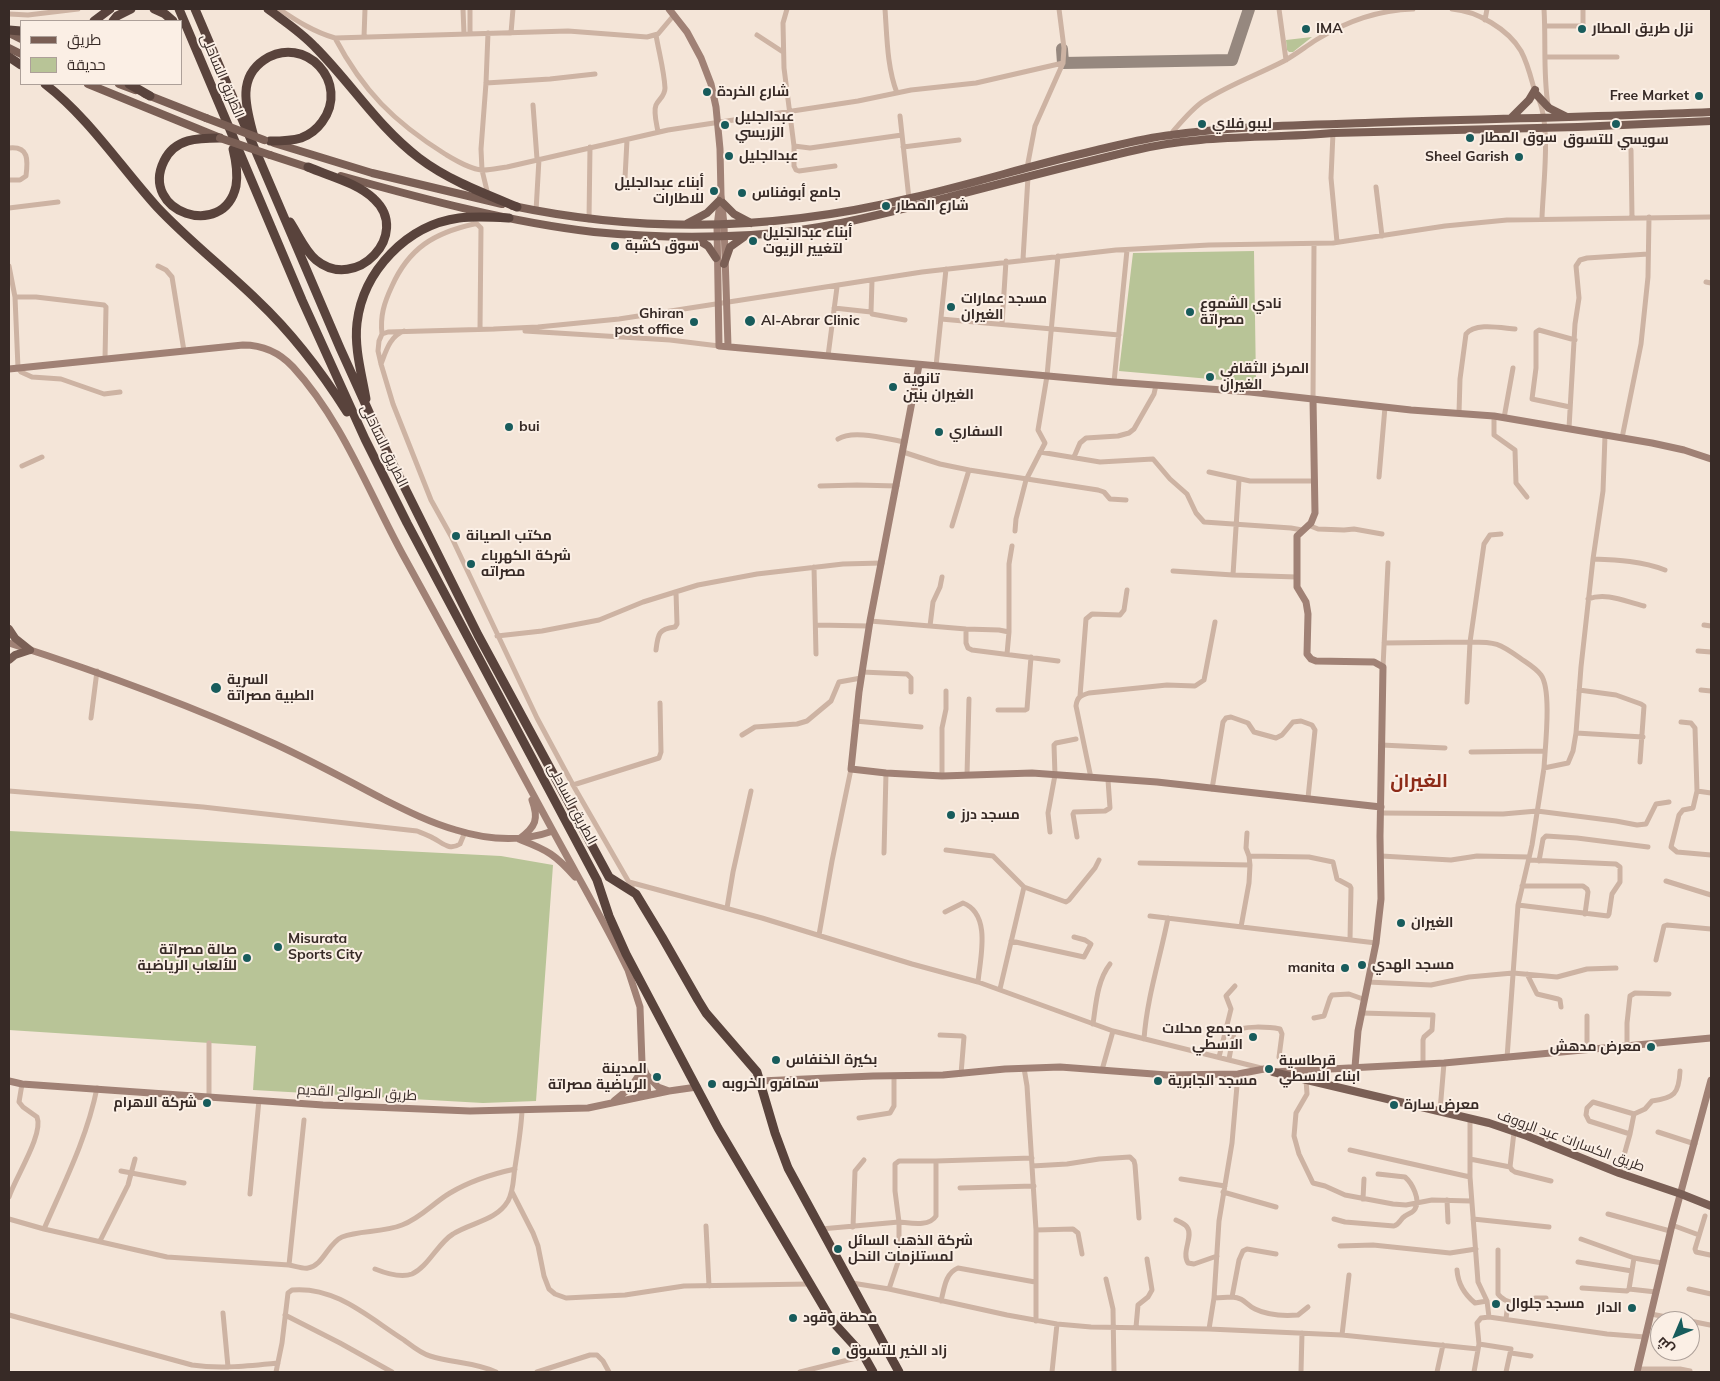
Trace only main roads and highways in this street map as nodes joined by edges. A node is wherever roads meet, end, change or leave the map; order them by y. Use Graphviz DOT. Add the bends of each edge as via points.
graph roads {
  1 [pos="110,9"];
  2 [pos="131,9"];
  3 [pos="154,9"];
  4 [pos="179,9"];
  5 [pos="195,9"];
  6 [pos="268,9"];
  7 [pos="95,20"];
  8 [pos="114,20"];
  9 [pos="172,20"];
  10 [pos="9,32"];
  11 [pos="182,34"];
  12 [pos="20,38"];
  13 [pos="9,57"];
  14 [pos="20,64"];
  15 [pos="206,72"];
  16 [pos="46,85"];
  17 [pos="90,85"];
  18 [pos="122,85"];
  19 [pos="131,85"];
  20 [pos="150,96"];
  21 [pos="1711,112"];
  22 [pos="1511,118"];
  23 [pos="1569,118"];
  24 [pos="1711,122"];
  25 [pos="230,131"];
  26 [pos="220,138"];
  27 [pos="267,141"];
  28 [pos="260,161"];
  29 [pos="308,168"];
  30 [pos="273,194"];
  31 [pos="517,207"];
  32 [pos="509,218"];
  33 [pos="687,224"];
  34 [pos="753,224"];
  35 [pos="750,235"];
  36 [pos="689,237"];
  37 [pos="716,258"];
  38 [pos="724,264"];
  39 [pos="368,412"];
  40 [pos="365,440"];
  41 [pos="9,630"];
  42 [pos="9,660"];
  43 [pos="544,758"];
  44 [pos="534,762"];
  45 [pos="1274,1072"];
  46 [pos="1711,1206"];
  47 [pos="873,1372"];
  48 [pos="900,1372"];
  1 -- 7 [label="highway"];
  2 -- 8 [label="highway"];
  3 -- 9 [label="highway"];
  4 -- 15 [label="highway, الطريق الساحلى"];
  5 -- 28 [label="highway, الطريق الساحلى"];
  6 -- 31 [label="highway" via="315,46 383,124 419,158 436,170"];
  10 -- 12 [label="main road"];
  11 -- 15 [label="highway"];
  13 -- 14 [label="highway"];
  15 -- 25 [label="highway, الطريق الساحلى"];
  16 -- 40 [label="highway" via="80,116 185,236 257,300 295,340"];
  17 -- 26 [label="main road"];
  18 -- 20 [label="main road"];
  19 -- 20 [label="highway"];
  20 -- 27 [label="main road, bridge"];
  21 -- 23 [label="main road"];
  22 -- 23 [label="main road"];
  22 -- 23 [label="main road" via="1535,92 1549,108"];
  22 -- 34 [label="main road" via="1233,128 1170,135 1138,140 909,199 832,215"];
  24 -- 35 [label="main road" via="1226,137 1138,149 837,224"];
  25 -- 26 [label="highway" via="237,177 231,199 223,208 203,216 175,209 160,186 159,176 165,159 184,141"];
  25 -- 40 [label="highway, الطريق الساحلى"];
  26 -- 29 [label="main road, bridge"];
  27 -- 28 [label="highway" via="306,136 327,116 331,100 330,83 321,68 307,57 279,54 263,61 249,76 246,109"];
  27 -- 31 [label="main road" via="372,173"];
  28 -- 30 [label="highway, الطريق الساحلى"];
  29 -- 30 [label="highway" via="366,192 381,207 386,220 383,243 368,262 337,270 316,260"];
  29 -- 32 [label="main road"];
  30 -- 39 [label="highway, الطريق الساحلى"];
  31 -- 33 [label="main road" via="589,220"];
  32 -- 36 [label="main road" via="594,232"];
  32 -- 39 [label="highway" via="476,216 438,223 407,239 380,267 362,302 357,324"];
  33 -- 34 [label="main road"];
  33 -- 34 [label="main road" via="721,200 734,214"];
  35 -- 36 [label="main road"];
  35 -- 38 [label="main road" via="734,243"];
  36 -- 37 [label="main road" via="708,246"];
  39 -- 43 [label="highway, الطريق الساحلى" via="437,555"];
  40 -- 44 [label="highway, الطريق الساحلى"];
  41 -- 42 [label="main road" via="30,650"];
  43 -- 44 [label="highway"];
  43 -- 48 [label="highway, الطريق الساحلى" via="609,877 636,894 698,1000 754,1068 788,1168"];
  44 -- 47 [label="highway, الطريق الساحلى" via="598,880 626,954 718,1128 832,1321 864,1356"];
  45 -- 46 [label="main road, طريق الكسارات عبد الرووف" via="1514,1132"];
}
